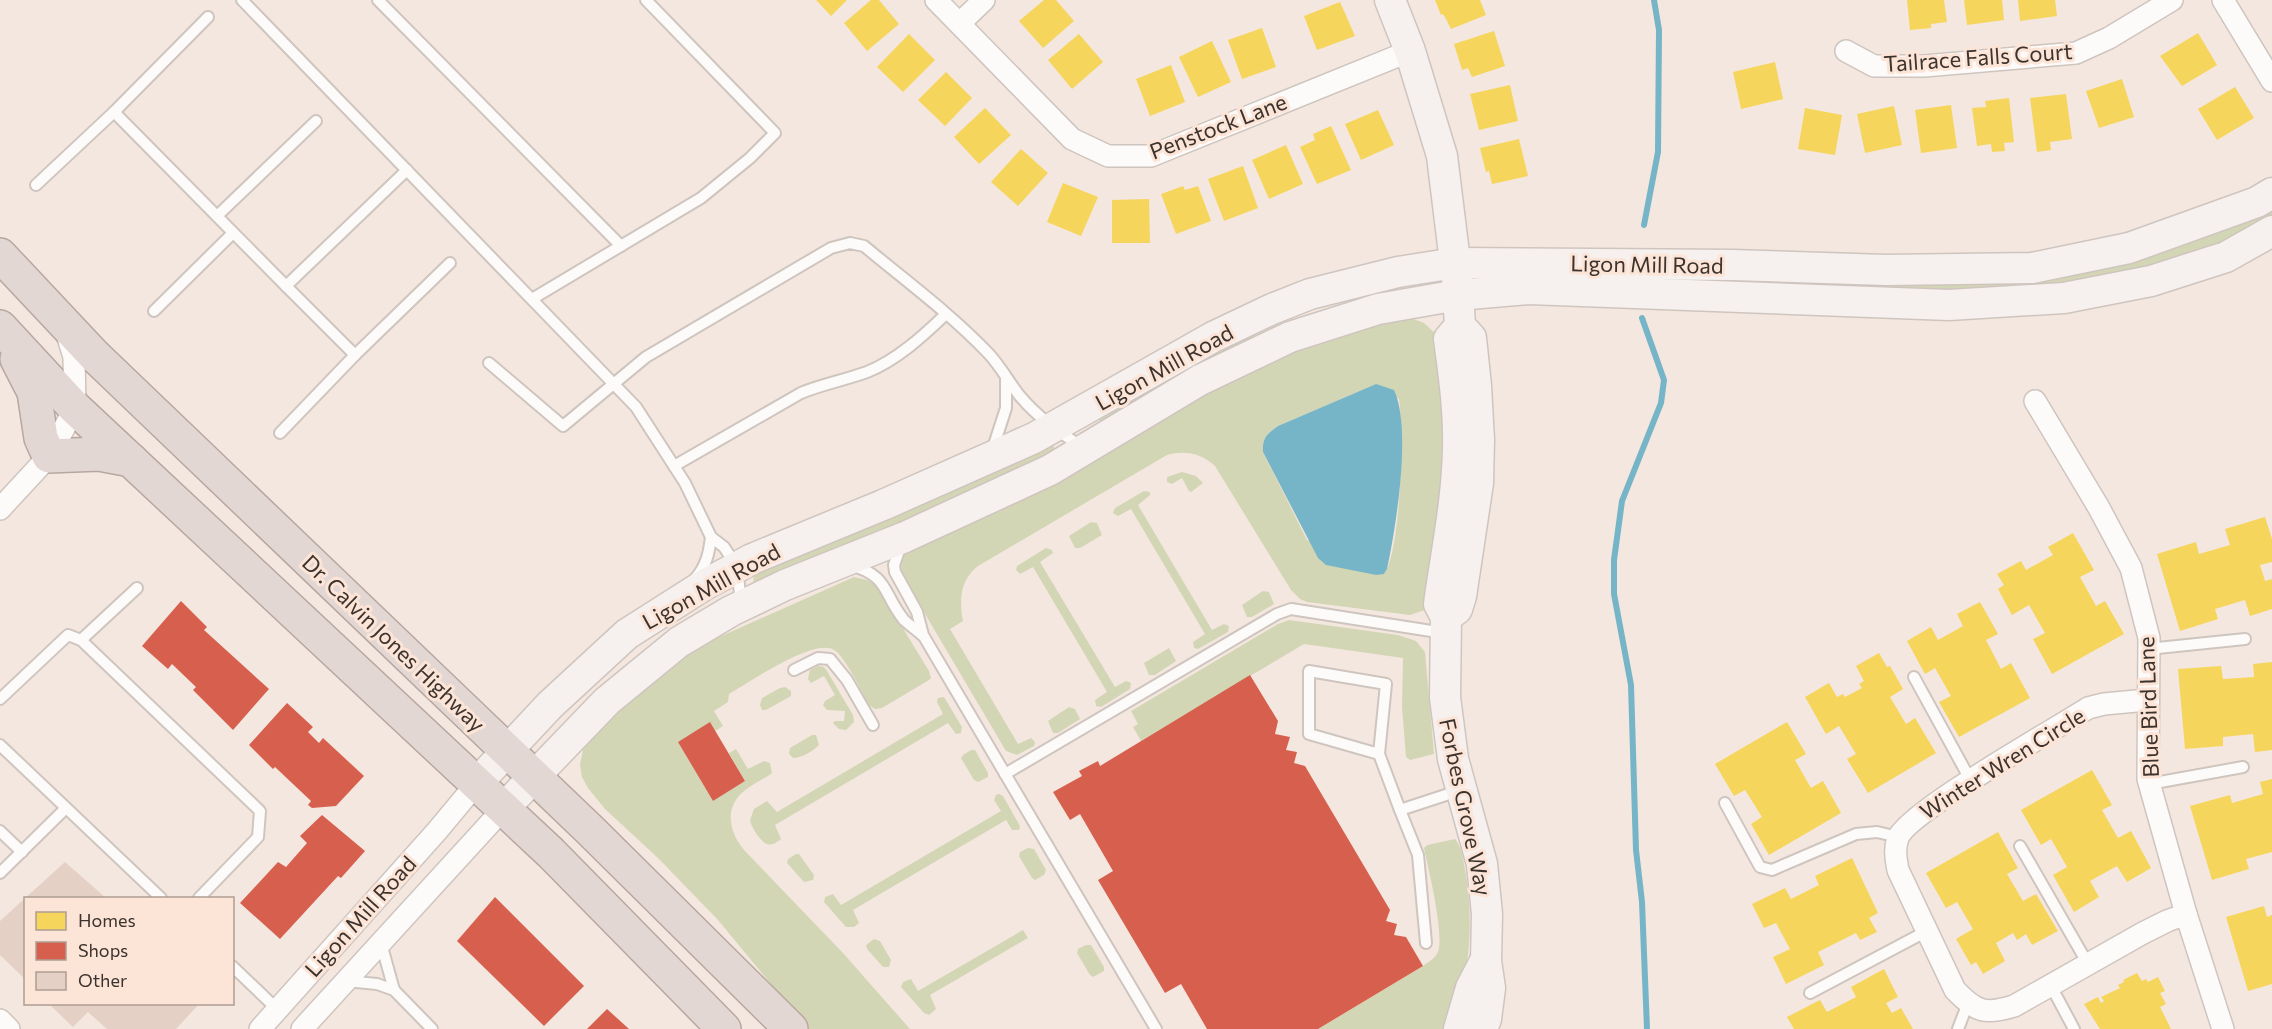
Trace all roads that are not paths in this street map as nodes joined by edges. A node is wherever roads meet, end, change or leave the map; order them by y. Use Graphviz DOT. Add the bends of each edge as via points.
graph roads {
  1 [pos="242,0"];
  2 [pos="378,0"];
  3 [pos="646,0"];
  4 [pos="936,0"];
  5 [pos="984,0"];
  6 [pos="1390,0"];
  7 [pos="2172,0"];
  8 [pos="2223,0"];
  9 [pos="208,17"];
  10 [pos="960,23"];
  11 [pos="1410,51"];
  12 [pos="1846,51"];
  13 [pos="2272,81"];
  14 [pos="114,112"];
  15 [pos="316,121"];
  16 [pos="407,170"];
  17 [pos="36,185"];
  18 [pos="2272,193"];
  19 [pos="217,216"];
  20 [pos="2272,231"];
  21 [pos="233,233"];
  22 [pos="621,246"];
  23 [pos="0,255"];
  24 [pos="450,263"];
  25 [pos="1457,279"];
  26 [pos="286,286"];
  27 [pos="532,299"];
  28 [pos="154,311"];
  29 [pos="946,314"];
  30 [pos="63,322"];
  31 [pos="0,329"];
  32 [pos="355,355"];
  33 [pos="489,363"];
  34 [pos="1006,378"];
  35 [pos="613,383"];
  36 [pos="2035,401"];
  37 [pos="75,408"];
  38 [pos="1053,428"];
  39 [pos="280,432"];
  40 [pos="1085,449"];
  41 [pos="49,456"];
  42 [pos="131,460"];
  43 [pos="674,466"];
  44 [pos="975,466"];
  45 [pos="0,509"];
  46 [pos="711,537"];
  47 [pos="905,537"];
  48 [pos="841,563"];
  49 [pos="737,567"];
  50 [pos="137,588"];
  51 [pos="664,610"];
  52 [pos="731,611"];
  53 [pos="1445,625"];
  54 [pos="922,635"];
  55 [pos="2246,639"];
  56 [pos="81,640"];
  57 [pos="2148,649"];
  58 [pos="794,669"];
  59 [pos="1914,677"];
  60 [pos="0,699"];
  61 [pos="2147,700"];
  62 [pos="873,725"];
  63 [pos="0,746"];
  64 [pos="507,751"];
  65 [pos="1379,754"];
  66 [pos="2243,767"];
  67 [pos="1005,774"];
  68 [pos="533,776"];
  69 [pos="1971,781"];
  70 [pos="477,783"];
  71 [pos="2149,784"];
  72 [pos="1461,790"];
  73 [pos="1725,803"];
  74 [pos="66,808"];
  75 [pos="504,808"];
  76 [pos="1400,810"];
  77 [pos="0,831"];
  78 [pos="1898,837"];
  79 [pos="2020,846"];
  80 [pos="22,852"];
  81 [pos="0,873"];
  82 [pos="160,897"];
  83 [pos="200,897"];
  84 [pos="2186,914"];
  85 [pos="1927,931"];
  86 [pos="381,943"];
  87 [pos="1426,943"];
  88 [pos="1486,961"];
  89 [pos="2088,964"];
  90 [pos="234,968"];
  91 [pos="346,981"];
  92 [pos="2051,986"];
  93 [pos="394,990"];
  94 [pos="687,991"];
  95 [pos="1810,993"];
  96 [pos="1968,1003"];
  97 [pos="277,1009"];
  98 [pos="0,1020"];
  99 [pos="9,1029"];
  100 [pos="260,1029"];
  101 [pos="302,1029"];
  102 [pos="432,1029"];
  103 [pos="708,1029"];
  104 [pos="724,1029"];
  105 [pos="791,1029"];
  106 [pos="1156,1029"];
  107 [pos="1459,1029"];
  108 [pos="1482,1029"];
  109 [pos="1958,1029"];
  110 [pos="2074,1029"];
  111 [pos="2223,1029"];
  1 -- 16 [label="lane"];
  2 -- 22 [label="lane"];
  3 -- 22 [label="lane" via="775,133 701,198"];
  4 -- 10 [label="street, Penstock Lane"];
  5 -- 10 [label="street"];
  6 -- 11 [label="main road"];
  7 -- 12 [label="street, Tailrace Falls Court" via="2076,53 1924,66 1874,66"];
  8 -- 13 [label="street"];
  9 -- 14 [label="lane"];
  10 -- 11 [label="street, Penstock Lane" via="1072,140 1108,156 1151,156"];
  11 -- 25 [label="main road" via="1442,156"];
  14 -- 17 [label="lane"];
  14 -- 19 [label="lane"];
  15 -- 19 [label="lane"];
  16 -- 26 [label="lane"];
  16 -- 27 [label="lane"];
  18 -- 25 [label="main road, Ligon Mill Road" via="2257,202 2129,248 2032,268 1886,270 1733,265"];
  19 -- 21 [label="lane"];
  20 -- 25 [label="main road, Ligon Mill Road" via="2226,257 2151,281 2064,298 1949,305 1529,289"];
  21 -- 26 [label="lane"];
  21 -- 28 [label="lane"];
  22 -- 27 [label="lane"];
  23 -- 30 [label="highway, Dr. Calvin Jones Highway"];
  24 -- 32 [label="lane"];
  25 -- 38 [label="main road, Ligon Mill Road" via="1398,272 1310,294 1214,337"];
  25 -- 40 [label="main road, Ligon Mill Road" via="1290,337 1200,380"];
  25 -- 53 [label="main road" via="1460,326 1471,338 1476,386 1478,483 1461,596"];
  26 -- 32 [label="lane"];
  27 -- 35 [label="lane"];
  29 -- 34 [label="lane" via="992,357"];
  29 -- 35 [label="lane" via="864,246 850,243 831,248 646,357"];
  29 -- 43 [label="lane" via="887,362 801,393"];
  30 -- 37 [label="street" via="74,357"];
  30 -- 64 [label="highway, Dr. Calvin Jones Highway"];
  31 -- 37 [label="highway, Dr. Calvin Jones Highway"];
  31 -- 41 [label="highway" via="34,392 41,438"];
  32 -- 39 [label="lane"];
  33 -- 35 [label="lane" via="563,426"];
  34 -- 38 [label="lane"];
  34 -- 44 [label="lane" via="1006,408 994,445"];
  35 -- 43 [label="lane" via="636,407"];
  36 -- 57 [label="street, Blue Bird Lane" via="2131,568 2149,638"];
  37 -- 41 [label="street"];
  37 -- 42 [label="highway, Dr. Calvin Jones Highway"];
  38 -- 40 [label="lane"];
  38 -- 44 [label="main road, Ligon Mill Road"];
  40 -- 47 [label="main road, Ligon Mill Road" via="1050,470"];
  41 -- 42 [label="highway" via="92,453"];
  41 -- 45 [label="street"];
  42 -- 70 [label="highway, Dr. Calvin Jones Highway"];
  43 -- 46 [label="lane"];
  44 -- 49 [label="main road, Ligon Mill Road"];
  46 -- 49 [label="lane" via="724,547"];
  46 -- 51 [label="lane" via="704,567"];
  47 -- 48 [label="main road, Ligon Mill Road"];
  47 -- 54 [label="lane" via="897,553 895,572 917,612"];
  48 -- 52 [label="main road, Ligon Mill Road"];
  48 -- 54 [label="lane" via="861,568 882,581 904,620"];
  49 -- 51 [label="main road, Ligon Mill Road"];
  49 -- 52 [label="lane" via="740,594"];
  50 -- 56 [label="lane"];
  51 -- 64 [label="main road, Ligon Mill Road" via="627,634"];
  52 -- 68 [label="main road, Ligon Mill Road" via="679,642 643,670"];
  53 -- 67 [label="lane" via="1291,609"];
  53 -- 72 [label="main road, Forbes Grove Way" via="1444,697"];
  54 -- 67 [label="lane"];
  55 -- 57 [label="lane"];
  56 -- 60 [label="lane" via="68,635"];
  56 -- 83 [label="lane" via="260,811 258,837"];
  57 -- 61 [label="street, Blue Bird Lane"];
  58 -- 62 [label="lane" via="818,658 830,659"];
  59 -- 69 [label="lane"];
  61 -- 69 [label="street, Winter Wren Circle" via="2088,708"];
  61 -- 71 [label="street, Blue Bird Lane"];
  63 -- 74 [label="lane"];
  64 -- 68 [label="highway, Dr. Calvin Jones Highway"];
  64 -- 70 [label="main road, Ligon Mill Road"];
  65 -- 65 [label="lane" via="1309,734 1309,670 1386,684"];
  65 -- 76 [label="lane"];
  66 -- 71 [label="lane"];
  67 -- 106 [label="lane"];
  68 -- 75 [label="main road, Ligon Mill Road"];
  68 -- 105 [label="highway, Dr. Calvin Jones Highway"];
  69 -- 78 [label="street, Winter Wren Circle" via="1921,812"];
  70 -- 75 [label="highway, Dr. Calvin Jones Highway"];
  70 -- 97 [label="street, Ligon Mill Road"];
  71 -- 84 [label="street, Blue Bird Lane"];
  72 -- 76 [label="lane"];
  72 -- 88 [label="main road, Forbes Grove Way" via="1482,864"];
  73 -- 78 [label="lane" via="1760,867 1772,870 1856,834 1877,832"];
  74 -- 80 [label="lane"];
  74 -- 82 [label="lane"];
  75 -- 86 [label="street, Ligon Mill Road"];
  75 -- 94 [label="highway, Dr. Calvin Jones Highway"];
  76 -- 87 [label="lane" via="1418,855"];
  77 -- 80 [label="lane"];
  78 -- 85 [label="street, Winter Wren Circle" via="1898,870"];
  79 -- 89 [label="lane"];
  80 -- 81 [label="lane"];
  84 -- 89 [label="street"];
  84 -- 111 [label="street, Blue Bird Lane"];
  85 -- 95 [label="lane"];
  85 -- 96 [label="street, Winter Wren Circle" via="1955,990"];
  86 -- 91 [label="street, Ligon Mill Road"];
  86 -- 93 [label="lane"];
  88 -- 107 [label="main road, Forbes Grove Way" via="1471,988"];
  88 -- 108 [label="main road, Forbes Grove Way" via="1490,988"];
  89 -- 92 [label="street"];
  90 -- 97 [label="lane"];
  91 -- 93 [label="lane"];
  91 -- 101 [label="street, Ligon Mill Road"];
  92 -- 96 [label="street" via="1996,1011 1981,1011"];
  92 -- 110 [label="lane"];
  93 -- 102 [label="lane"];
  94 -- 103 [label="lane"];
  94 -- 104 [label="highway, Dr. Calvin Jones Highway"];
  96 -- 109 [label="lane"];
  97 -- 100 [label="street, Ligon Mill Road"];
  98 -- 99 [label="street"];
}
